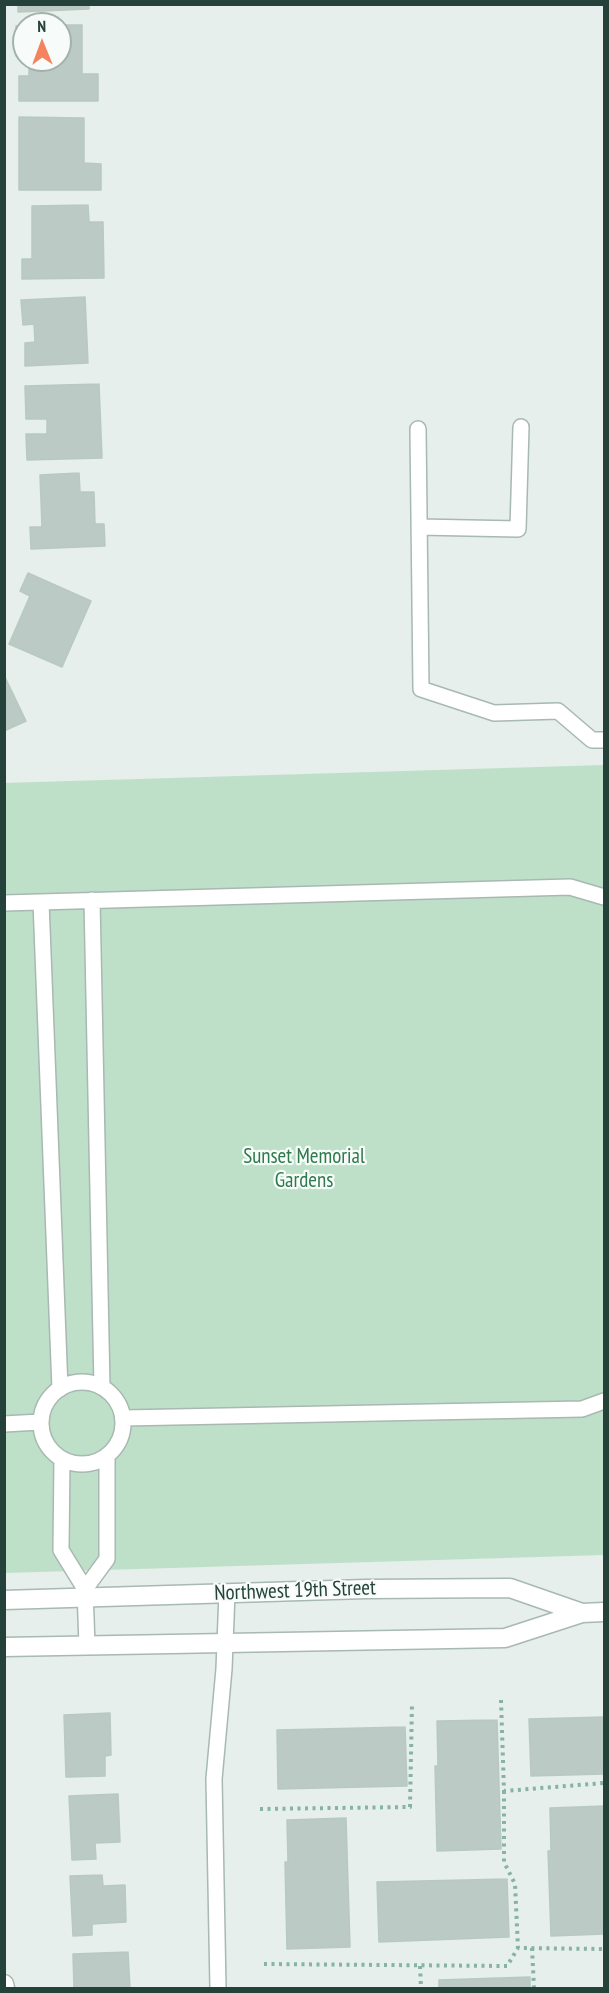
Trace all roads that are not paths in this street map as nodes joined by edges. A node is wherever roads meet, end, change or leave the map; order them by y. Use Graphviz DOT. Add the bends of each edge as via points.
graph roads {
  1 [pos="521,427"];
  2 [pos="418,429"];
  3 [pos="419,526"];
  4 [pos="604,740"];
  5 [pos="604,897"];
  6 [pos="92,900"];
  7 [pos="41,902"];
  8 [pos="4,903"];
  9 [pos="102,1388"];
  10 [pos="60,1389"];
  11 [pos="604,1401"];
  12 [pos="123,1418"];
  13 [pos="40,1422"];
  14 [pos="4,1424"];
  15 [pos="107,1456"];
  16 [pos="62,1459"];
  17 [pos="85,1593"];
  18 [pos="227,1593"];
  19 [pos="4,1600"];
  20 [pos="604,1612"];
  21 [pos="582,1613"];
  22 [pos="225,1644"];
  23 [pos="87,1646"];
  24 [pos="4,1647"];
  25 [pos="4,1984"];
  26 [pos="5,1989"];
  27 [pos="218,1989"];
  1 -- 3 [label="lane" via="518,529"];
  2 -- 3 [label="lane"];
  3 -- 4 [label="lane" via="422,689 494,713 558,711 592,740"];
  5 -- 6 [label="lane" via="570,887"];
  6 -- 7 [label="lane"];
  6 -- 9 [label="lane"];
  7 -- 8 [label="lane"];
  7 -- 10 [label="lane"];
  9 -- 10 [label="lane" via="81,1382"];
  9 -- 12 [label="lane" via="120,1406"];
  10 -- 13 [label="lane" via="43,1409"];
  11 -- 12 [label="lane" via="582,1409"];
  12 -- 15 [label="lane" via="117,1445"];
  13 -- 14 [label="lane"];
  13 -- 16 [label="lane" via="46,1444"];
  15 -- 16 [label="lane" via="85,1464"];
  15 -- 17 [label="lane" via="107,1559"];
  16 -- 17 [label="lane" via="61,1550"];
  17 -- 18 [label="street, Northwest 19th Street"];
  17 -- 19 [label="street, Northwest 19th Street"];
  17 -- 23 [label="lane"];
  18 -- 21 [label="street, Northwest 19th Street" via="510,1588"];
  18 -- 22 [label="lane"];
  20 -- 21 [label="street, Northwest 19th Street"];
  21 -- 22 [label="street, Northwest 19th Street" via="505,1638"];
  22 -- 23 [label="street, Northwest 19th Street"];
  22 -- 27 [label="lane" via="214,1779"];
  23 -- 24 [label="street, Northwest 19th Street"];
  25 -- 26 [label="street"];
}
